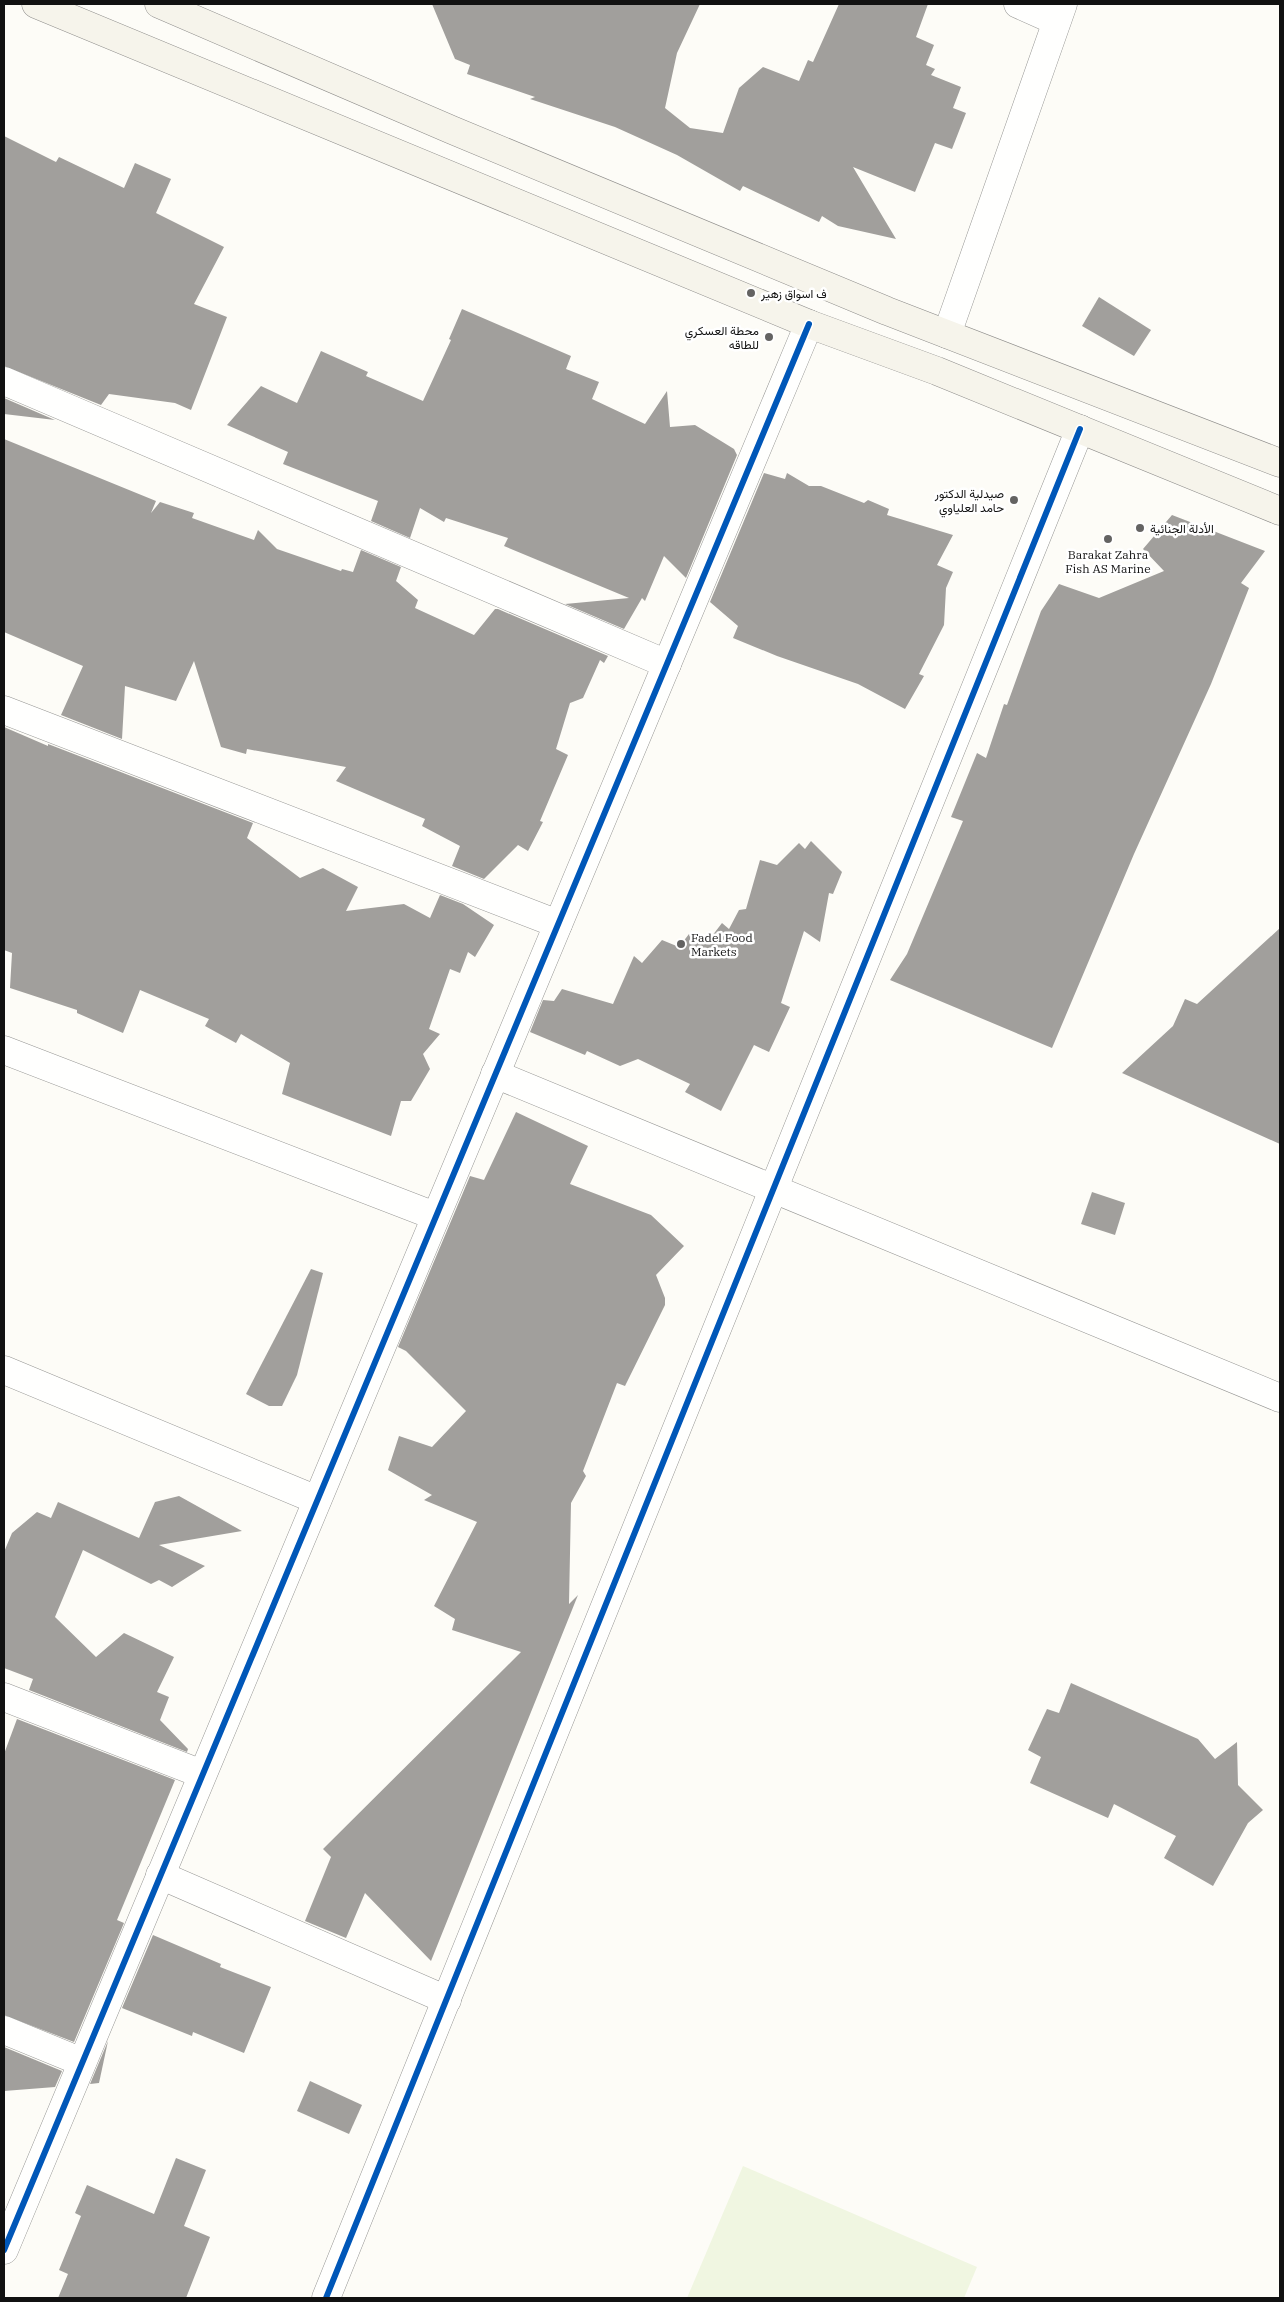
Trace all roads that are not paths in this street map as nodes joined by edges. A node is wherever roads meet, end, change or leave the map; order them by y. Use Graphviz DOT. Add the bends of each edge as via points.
graph roads {
  1 [pos="36,4"];
  2 [pos="159,4"];
  3 [pos="1018,4"];
  4 [pos="1059,12"];
  5 [pos="452,130"];
  6 [pos="429,166"];
  7 [pos="568,179"];
  8 [pos="546,215"];
  9 [pos="809,324"];
  10 [pos="947,334"];
  11 [pos="4,381"];
  12 [pos="1080,429"];
  13 [pos="1280,463"];
  14 [pos="1280,511"];
  15 [pos="667,664"];
  16 [pos="4,710"];
  17 [pos="558,924"];
  18 [pos="4,1050"];
  19 [pos="495,1074"];
  20 [pos="772,1188"];
  21 [pos="435,1216"];
  22 [pos="4,1370"];
  23 [pos="1280,1398"];
  24 [pos="317,1500"];
  25 [pos="4,1697"];
  26 [pos="202,1774"];
  27 [pos="160,1876"];
  28 [pos="447,2000"];
  29 [pos="4,2030"];
  30 [pos="82,2062"];
  31 [pos="4,2250"];
  32 [pos="326,2298"];
  1 -- 6 [label="street"];
  2 -- 5 [label="street"];
  3 -- 4 [label="street"];
  4 -- 10 [label="street"];
  5 -- 6 [label="street" via="457,140 456,151 450,161 440,166"];
  5 -- 7 [label="street"];
  6 -- 8 [label="street"];
  7 -- 8 [label="street" via="556,176 544,182 538,193 539,205"];
  7 -- 10 [label="street"];
  8 -- 9 [label="street"];
  9 -- 12 [label="street"];
  9 -- 15 [label="street"];
  10 -- 13 [label="street"];
  11 -- 15 [label="street"];
  12 -- 14 [label="street"];
  12 -- 20 [label="street"];
  15 -- 17 [label="street"];
  16 -- 17 [label="street"];
  17 -- 19 [label="street"];
  18 -- 21 [label="street"];
  19 -- 20 [label="street"];
  19 -- 21 [label="street"];
  20 -- 23 [label="street"];
  20 -- 28 [label="street"];
  21 -- 24 [label="street"];
  22 -- 24 [label="street"];
  24 -- 26 [label="street"];
  25 -- 26 [label="street"];
  26 -- 27 [label="street"];
  27 -- 28 [label="street"];
  27 -- 30 [label="street"];
  28 -- 32 [label="street"];
  29 -- 30 [label="street"];
  30 -- 31 [label="street"];
}
